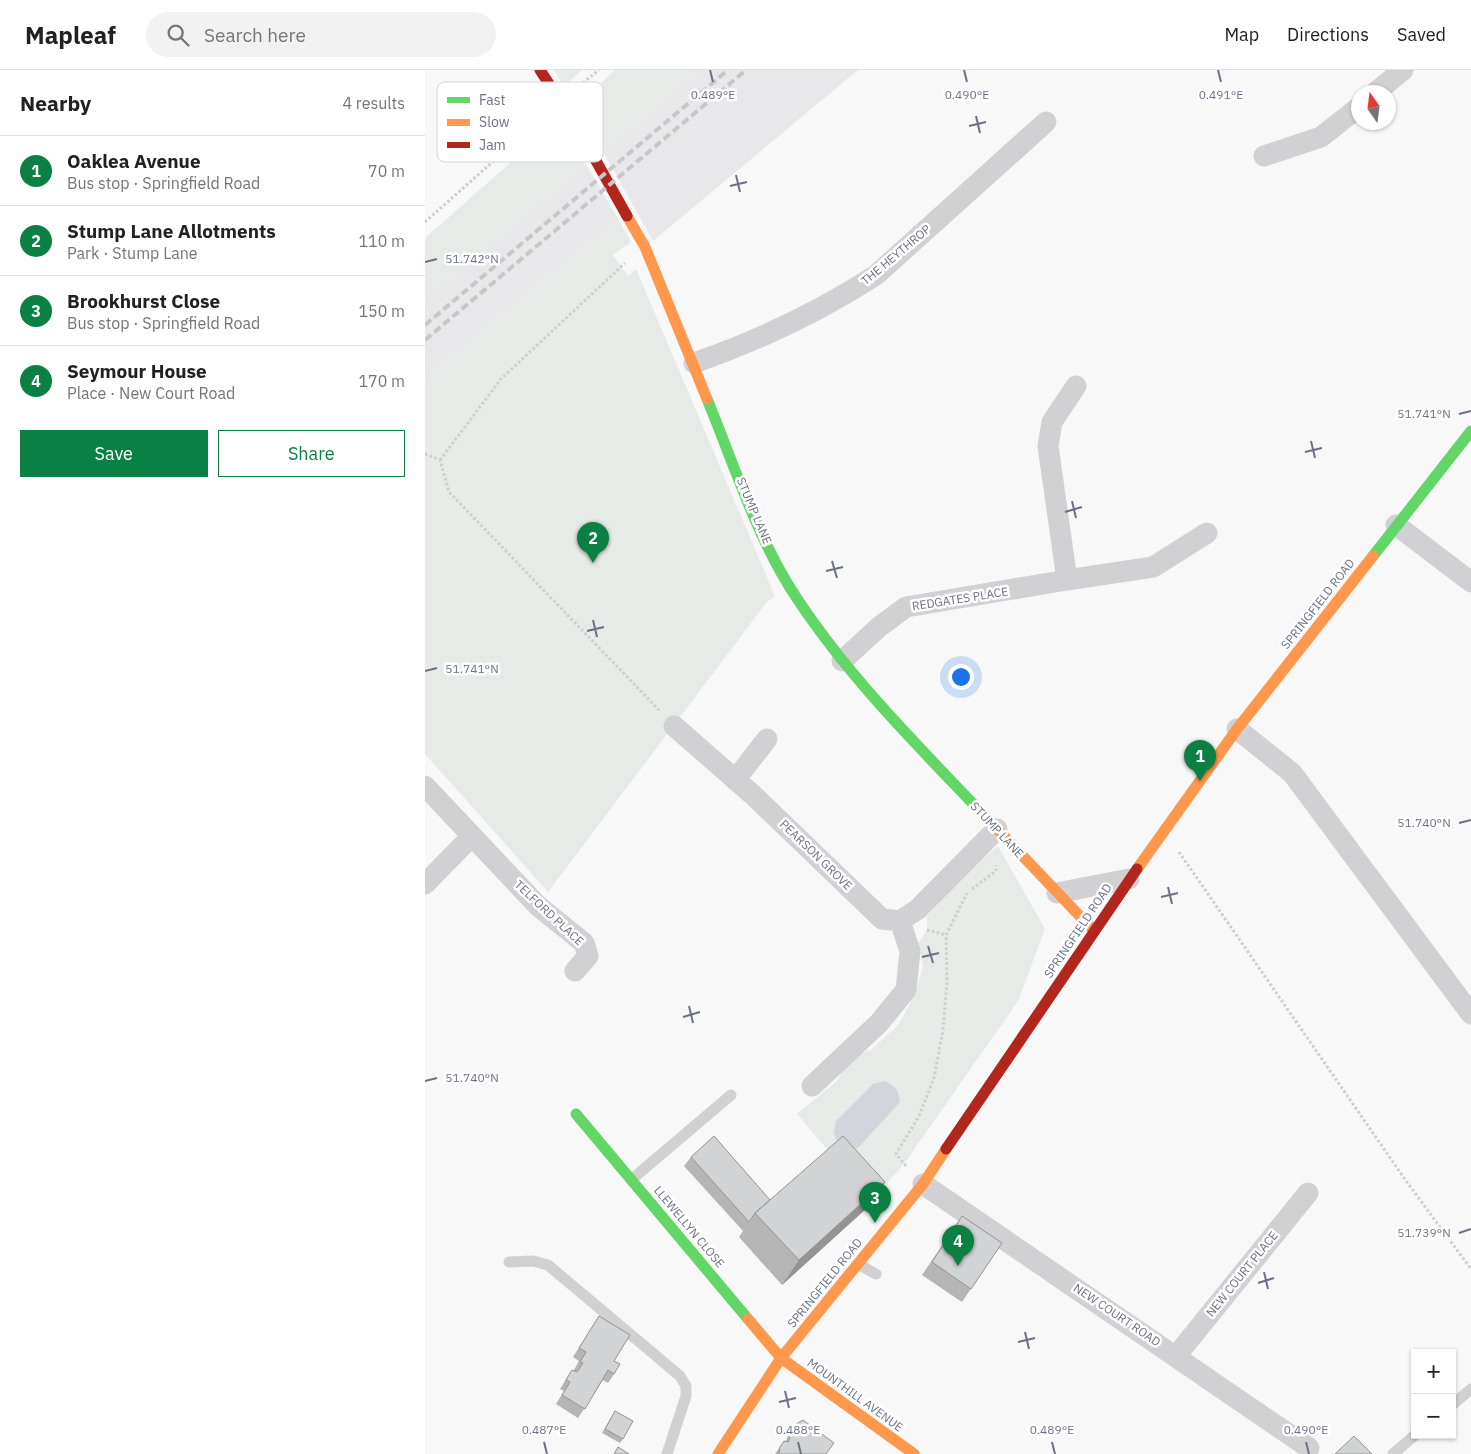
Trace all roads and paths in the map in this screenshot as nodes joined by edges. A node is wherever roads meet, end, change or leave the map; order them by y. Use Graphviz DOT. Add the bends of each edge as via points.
graph roads {
  1 [pos="540,70"];
  2 [pos="599,70"];
  3 [pos="1403,70"];
  4 [pos="548,82"];
  5 [pos="585,82"];
  6 [pos="1385,85"];
  7 [pos="1351,114"];
  8 [pos="1046,122"];
  9 [pos="1264,156"];
  10 [pos="493,162"];
  11 [pos="597,162"];
  12 [pos="425,222"];
  13 [pos="645,247"];
  14 [pos="694,364"];
  15 [pos="1076,386"];
  16 [pos="1471,430"];
  17 [pos="425,454"];
  18 [pos="440,460"];
  19 [pos="1396,525"];
  20 [pos="1207,533"];
  21 [pos="1067,580"];
  22 [pos="1471,582"];
  23 [pos="842,661"];
  24 [pos="674,726"];
  25 [pos="1237,729"];
  26 [pos="767,739"];
  27 [pos="735,780"];
  28 [pos="425,786"];
  29 [pos="997,829"];
  30 [pos="1163,830"];
  31 [pos="472,836"];
  32 [pos="1129,880"];
  33 [pos="425,884"];
  34 [pos="1057,893"];
  35 [pos="900,921"];
  36 [pos="1094,931"];
  37 [pos="575,971"];
  38 [pos="1471,1014"];
  39 [pos="812,1086"];
  40 [pos="731,1095"];
  41 [pos="576,1114"];
  42 [pos="631,1180"];
  43 [pos="923,1184"];
  44 [pos="1308,1193"];
  45 [pos="509,1262"];
  46 [pos="858,1264"];
  47 [pos="1471,1269"];
  48 [pos="876,1274"];
  49 [pos="1176,1356"];
  50 [pos="781,1358"];
  51 [pos="1471,1389"];
  52 [pos="1456,1402"];
  53 [pos="1411,1438"];
  54 [pos="1309,1448"];
  55 [pos="667,1454"];
  56 [pos="718,1454"];
  57 [pos="914,1454"];
  58 [pos="1393,1454"];
  1 -- 4 [label="street, STUMP LANE"];
  2 -- 5 [label="path"];
  3 -- 6 [label="street"];
  7 -- 9 [label="street" via="1321,138"];
  8 -- 14 [label="street, THE HEYTHROP" via="875,275 845,295 740,348"];
  10 -- 12 [label="path"];
  11 -- 13 [label="street, STUMP LANE"];
  13 -- 14 [label="street, STUMP LANE"];
  13 -- 18 [label="path" via="501,379"];
  14 -- 23 [label="street, STUMP LANE" via="757,523 776,562 795,596"];
  15 -- 21 [label="street" via="1052,422 1048,446"];
  16 -- 19 [label="street, SPRINGFIELD ROAD"];
  17 -- 18 [label="path"];
  18 -- 24 [label="path" via="449,492"];
  19 -- 22 [label="street"];
  19 -- 25 [label="street, SPRINGFIELD ROAD"];
  20 -- 21 [label="street, REDGATES PLACE" via="1153,567"];
  21 -- 23 [label="street, REDGATES PLACE" via="907,607 879,627"];
  23 -- 29 [label="street, STUMP LANE" via="873,699"];
  24 -- 27 [label="street, PEARSON GROVE"];
  25 -- 30 [label="street, SPRINGFIELD ROAD"];
  25 -- 38 [label="street" via="1291,774"];
  26 -- 27 [label="street"];
  27 -- 35 [label="street, PEARSON GROVE" via="882,919"];
  28 -- 31 [label="street, TELFORD PLACE"];
  29 -- 34 [label="street, STUMP LANE"];
  29 -- 35 [label="street" via="918,909"];
  29 -- 43 [label="path" via="996,871 968,892 946,935 943,1030 934,1078 919,1116 896,1154"];
  30 -- 32 [label="street, SPRINGFIELD ROAD"];
  30 -- 47 [label="path" via="1404,1178"];
  31 -- 33 [label="street"];
  31 -- 37 [label="street, TELFORD PLACE" via="538,906 584,943 588,956"];
  32 -- 34 [label="street"];
  32 -- 36 [label="street, SPRINGFIELD ROAD"];
  34 -- 36 [label="street, STUMP LANE"];
  35 -- 39 [label="street" via="909,951 906,990 879,1023"];
  36 -- 43 [label="street, SPRINGFIELD ROAD"];
  40 -- 42 [label="lane"];
  41 -- 42 [label="street, LLEWELLYN CLOSE"];
  42 -- 50 [label="street, LLEWELLYN CLOSE"];
  43 -- 46 [label="street, SPRINGFIELD ROAD" via="896,1224"];
  43 -- 49 [label="street, NEW COURT ROAD"];
  44 -- 49 [label="street, NEW COURT PLACE"];
  45 -- 55 [label="lane" via="533,1261 548,1265 680,1376 686,1386 686,1396"];
  46 -- 48 [label="lane"];
  46 -- 50 [label="street, SPRINGFIELD ROAD"];
  49 -- 54 [label="street, NEW COURT ROAD"];
  50 -- 56 [label="street, SPRINGFIELD ROAD"];
  50 -- 57 [label="street, MOUNTHILL AVENUE"];
  51 -- 52 [label="lane"];
  53 -- 58 [label="lane"];
}
